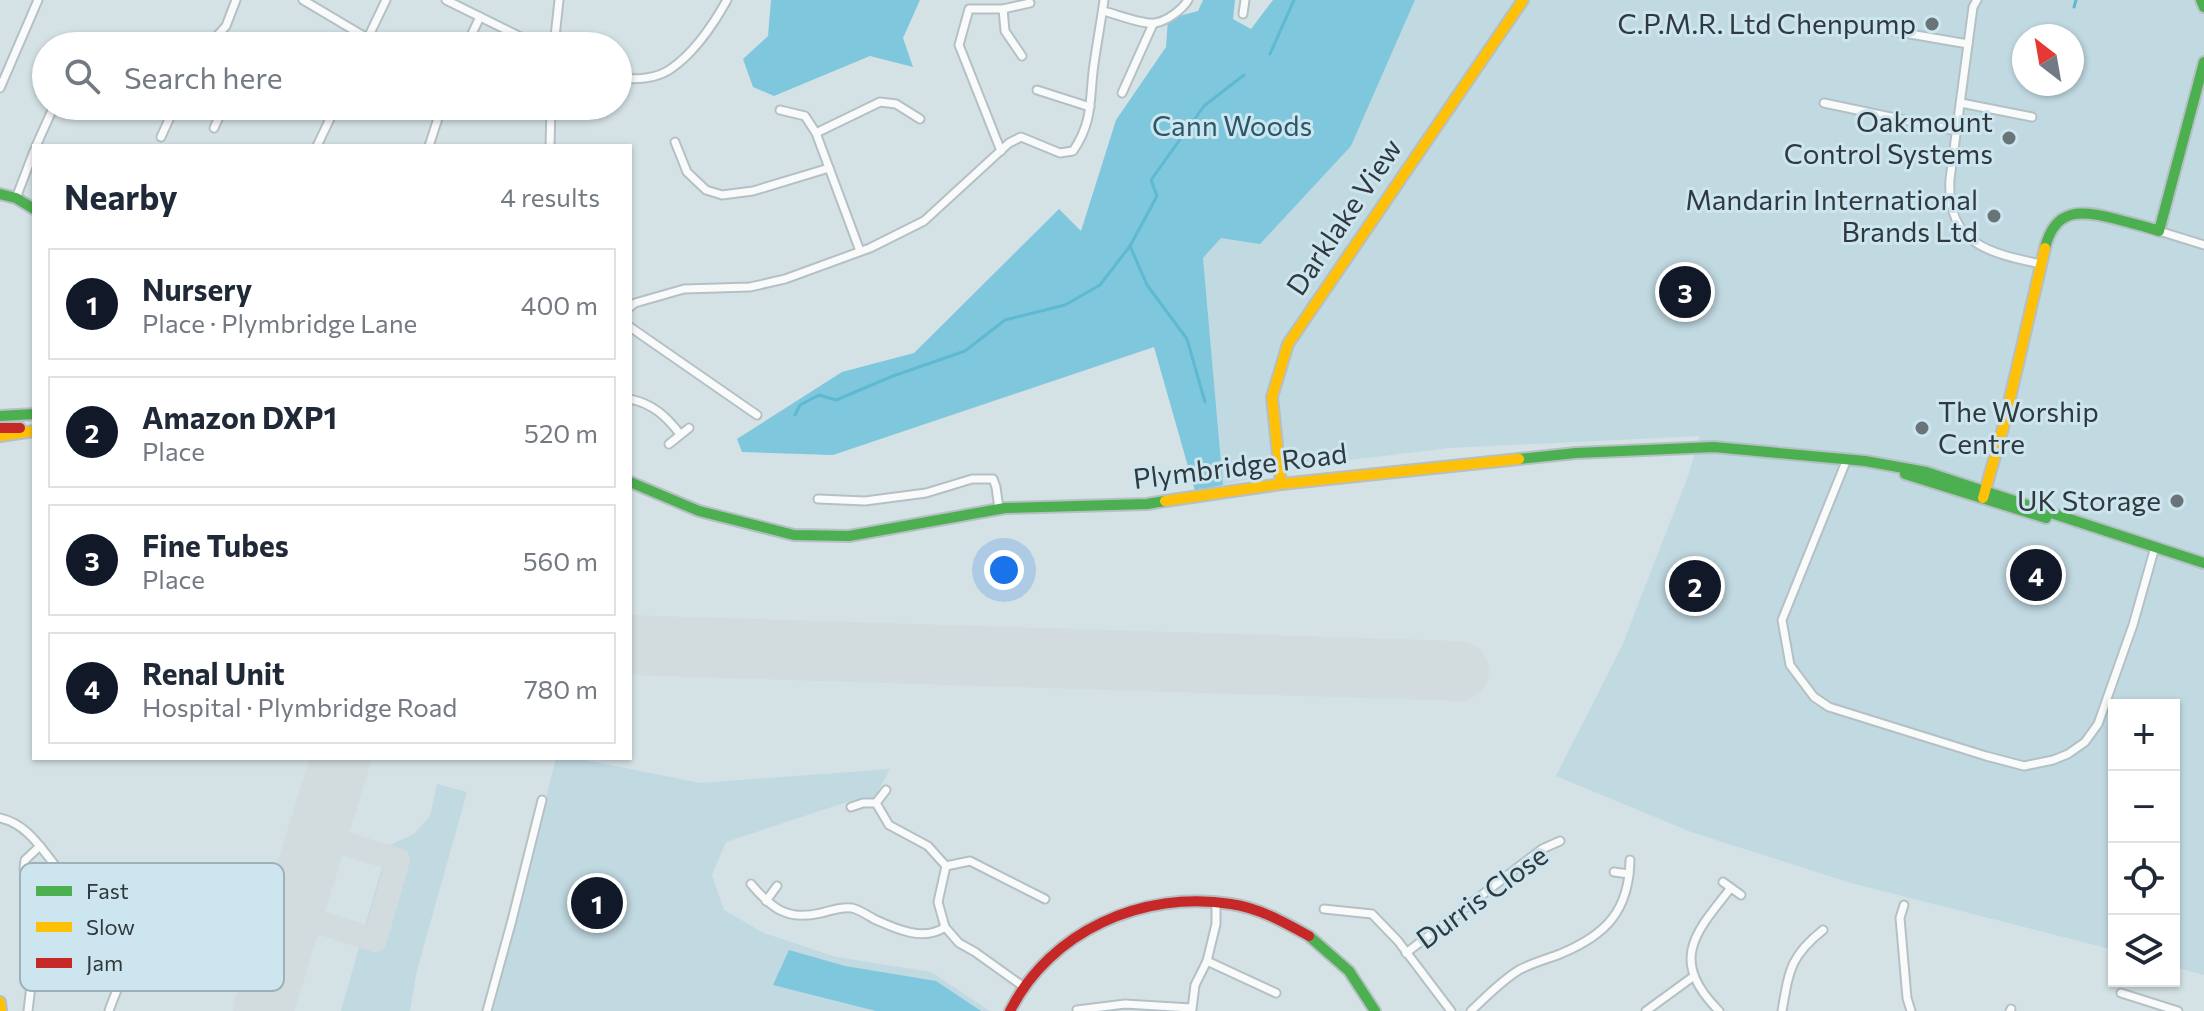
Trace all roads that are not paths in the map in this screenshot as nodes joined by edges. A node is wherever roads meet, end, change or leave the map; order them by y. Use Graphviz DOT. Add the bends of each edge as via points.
graph roads {
  1 [pos="38,0"];
  2 [pos="236,0"];
  3 [pos="303,0"];
  4 [pos="386,0"];
  5 [pos="446,0"];
  6 [pos="559,0"];
  7 [pos="727,0"];
  8 [pos="1104,0"];
  9 [pos="1188,0"];
  10 [pos="1245,0"];
  11 [pos="1523,0"];
  12 [pos="1977,0"];
  13 [pos="2201,0"];
  14 [pos="1030,3"];
  15 [pos="2204,7"];
  16 [pos="1003,9"];
  17 [pos="1103,11"];
  18 [pos="1243,14"];
  19 [pos="480,17"];
  20 [pos="1153,24"];
  21 [pos="1875,28"];
  22 [pos="221,32"];
  23 [pos="351,32"];
  24 [pos="371,32"];
  25 [pos="473,32"];
  26 [pos="511,32"];
  27 [pos="556,32"];
  28 [pos="1968,44"];
  29 [pos="1022,56"];
  30 [pos="2204,62"];
  31 [pos="2,76"];
  32 [pos="632,79"];
  33 [pos="0,88"];
  34 [pos="1037,90"];
  35 [pos="1122,93"];
  36 [pos="1824,103"];
  37 [pos="1961,103"];
  38 [pos="1090,107"];
  39 [pos="780,110"];
  40 [pos="2032,117"];
  41 [pos="920,119"];
  42 [pos="48,120"];
  43 [pos="169,120"];
  44 [pos="218,120"];
  45 [pos="329,120"];
  46 [pos="437,120"];
  47 [pos="551,120"];
  48 [pos="214,128"];
  49 [pos="1957,131"];
  50 [pos="816,133"];
  51 [pos="161,137"];
  52 [pos="675,142"];
  53 [pos="37,144"];
  54 [pos="318,144"];
  55 [pos="430,144"];
  56 [pos="550,144"];
  57 [pos="1001,151"];
  58 [pos="32,156"];
  59 [pos="829,168"];
  60 [pos="0,194"];
  61 [pos="16,198"];
  62 [pos="32,208"];
  63 [pos="2159,231"];
  64 [pos="2204,245"];
  65 [pos="860,251"];
  66 [pos="2041,264"];
  67 [pos="632,303"];
  68 [pos="632,328"];
  69 [pos="632,399"];
  70 [pos="32,414"];
  71 [pos="757,415"];
  72 [pos="0,416"];
  73 [pos="0,428"];
  74 [pos="689,428"];
  75 [pos="32,429"];
  76 [pos="32,429"];
  77 [pos="680,434"];
  78 [pos="0,436"];
  79 [pos="669,444"];
  80 [pos="1847,459"];
  81 [pos="632,483"];
  82 [pos="1281,484"];
  83 [pos="1984,495"];
  84 [pos="818,499"];
  85 [pos="999,509"];
  86 [pos="2155,550"];
  87 [pos="2204,566"];
  88 [pos="886,790"];
  89 [pos="542,800"];
  90 [pos="876,803"];
  91 [pos="851,807"];
  92 [pos="0,818"];
  93 [pos="40,846"];
  94 [pos="1556,855"];
  95 [pos="1630,860"];
  96 [pos="25,863"];
  97 [pos="54,863"];
  98 [pos="946,866"];
  99 [pos="1614,872"];
  100 [pos="1629,874"];
  101 [pos="1723,882"];
  102 [pos="751,884"];
  103 [pos="777,886"];
  104 [pos="1730,889"];
  105 [pos="1028,890"];
  106 [pos="1741,895"];
  107 [pos="1024,899"];
  108 [pos="1045,899"];
  109 [pos="766,901"];
  110 [pos="1216,901"];
  111 [pos="1904,905"];
  112 [pos="1324,909"];
  113 [pos="945,927"];
  114 [pos="1823,930"];
  115 [pos="1406,953"];
  116 [pos="1207,961"];
  117 [pos="1694,976"];
  118 [pos="1024,987"];
  119 [pos="30,991"];
  120 [pos="116,991"];
  121 [pos="1276,993"];
  122 [pos="2121,993"];
  123 [pos="0,1002"];
  124 [pos="1192,1009"];
  125 [pos="1077,1010"];
  126 [pos="1,1011"];
  127 [pos="28,1011"];
  128 [pos="109,1011"];
  129 [pos="487,1011"];
  130 [pos="1010,1011"];
  131 [pos="1375,1011"];
  132 [pos="1451,1011"];
  133 [pos="1471,1011"];
  134 [pos="1646,1011"];
  135 [pos="1719,1011"];
  136 [pos="1782,1011"];
  137 [pos="1911,1011"];
  138 [pos="2178,1011"];
  1 -- 31 [label="street"];
  2 -- 22 [label="street"];
  3 -- 23 [label="street"];
  4 -- 24 [label="street"];
  5 -- 19 [label="street"];
  6 -- 27 [label="street"];
  7 -- 32 [label="street" via="709,31 671,70"];
  8 -- 17 [label="street"];
  9 -- 20 [label="street"];
  10 -- 18 [label="street"];
  11 -- 82 [label="main road, Darklake View" via="1288,344 1272,397"];
  12 -- 28 [label="street"];
  13 -- 15 [label="main road"];
  14 -- 16 [label="street"];
  16 -- 29 [label="street" via="1005,31"];
  16 -- 57 [label="street" via="969,9 959,45"];
  17 -- 20 [label="street"];
  17 -- 38 [label="street"];
  19 -- 25 [label="street"];
  19 -- 26 [label="street"];
  20 -- 35 [label="street"];
  21 -- 28 [label="street"];
  28 -- 37 [label="street"];
  30 -- 63 [label="main road"];
  31 -- 33 [label="street"];
  34 -- 38 [label="street"];
  36 -- 49 [label="street"];
  37 -- 40 [label="street"];
  37 -- 49 [label="street"];
  38 -- 57 [label="street" via="1083,137 1073,151 1060,153 1021,137"];
  39 -- 50 [label="street" via="805,116"];
  41 -- 50 [label="street" via="896,104 880,102"];
  42 -- 53 [label="street"];
  43 -- 51 [label="street"];
  44 -- 48 [label="street"];
  45 -- 54 [label="street"];
  46 -- 55 [label="street"];
  47 -- 56 [label="street"];
  49 -- 66 [label="street" via="1949,191 1958,223 1976,244"];
  50 -- 59 [label="street"];
  52 -- 59 [label="street" via="687,172 706,190 722,195"];
  57 -- 65 [label="street" via="924,221"];
  58 -- 61 [label="street"];
  59 -- 65 [label="street"];
  60 -- 61 [label="main road"];
  61 -- 62 [label="main road"];
  63 -- 64 [label="street"];
  63 -- 66 [label="main road" via="2099,213 2071,213 2053,228"];
  65 -- 67 [label="street" via="750,287 684,289"];
  66 -- 83 [label="main road"];
  68 -- 71 [label="street"];
  69 -- 77 [label="street" via="666,416"];
  70 -- 72 [label="main road"];
  73 -- 75 [label="main road"];
  74 -- 77 [label="street"];
  76 -- 78 [label="main road"];
  77 -- 79 [label="street"];
  80 -- 82 [label="main road, Plymbridge Road" via="1714,447 1592,451"];
  80 -- 83 [label="main road, Plymbridge Road" via="1926,472"];
  80 -- 86 [label="street" via="1782,620 1790,665 1814,697 1829,707 1986,756 2024,766 2068,754 2085,742 2098,724"];
  81 -- 85 [label="main road, Plymbridge Road" via="699,511 794,535 849,536"];
  82 -- 85 [label="main road, Plymbridge Road" via="1147,504"];
  83 -- 86 [label="main road, Plymbridge Road"];
  84 -- 85 [label="street" via="865,501 993,479"];
  86 -- 87 [label="main road, Plymbridge Road"];
  88 -- 90 [label="street"];
  89 -- 129 [label="street"];
  90 -- 91 [label="street"];
  90 -- 98 [label="street" via="889,825 928,846"];
  92 -- 93 [label="street" via="19,824"];
  93 -- 96 [label="street"];
  93 -- 97 [label="street"];
  94 -- 115 [label="street, Durris Close" via="1556,843 1542,849"];
  95 -- 100 [label="street"];
  98 -- 105 [label="street" via="970,861"];
  98 -- 113 [label="street" via="938,902"];
  99 -- 100 [label="street"];
  100 -- 133 [label="street" via="1625,897 1599,933 1520,970"];
  101 -- 104 [label="street"];
  102 -- 109 [label="street"];
  103 -- 109 [label="street"];
  104 -- 106 [label="street"];
  104 -- 117 [label="street" via="1695,936"];
  105 -- 107 [label="street"];
  105 -- 108 [label="street"];
  109 -- 113 [label="street" via="797,915 849,908 924,935"];
  110 -- 116 [label="street"];
  110 -- 118 [label="main road" via="1159,902 1113,915 1070,940"];
  110 -- 131 [label="main road" via="1274,917 1313,939 1346,968"];
  111 -- 137 [label="street" via="1900,918"];
  112 -- 115 [label="street" via="1372,914"];
  113 -- 118 [label="street" via="959,943"];
  114 -- 136 [label="street" via="1797,954"];
  115 -- 132 [label="street"];
  116 -- 121 [label="street"];
  116 -- 124 [label="street" via="1195,985"];
  117 -- 134 [label="street"];
  117 -- 135 [label="street"];
  118 -- 130 [label="main road"];
  119 -- 127 [label="street"];
  120 -- 128 [label="street"];
  122 -- 138 [label="street"];
  123 -- 126 [label="main road"];
  124 -- 125 [label="street" via="1125,1004"];
}
